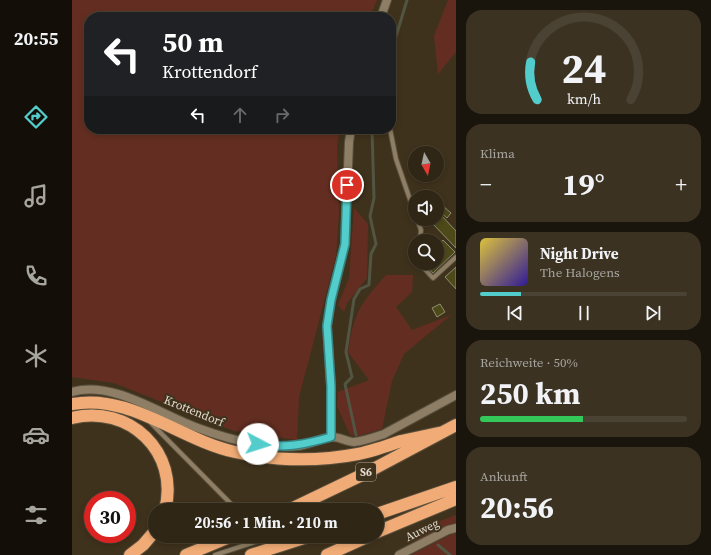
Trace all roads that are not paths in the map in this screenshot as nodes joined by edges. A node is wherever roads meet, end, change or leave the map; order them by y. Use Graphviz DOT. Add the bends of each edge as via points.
graph roads {
  1 [pos="387,0"];
  2 [pos="383,12"];
  3 [pos="350,134"];
  4 [pos="391,134"];
  5 [pos="408,194"];
  6 [pos="456,257"];
  7 [pos="444,268"];
  8 [pos="426,270"];
  9 [pos="442,270"];
  10 [pos="72,392"];
  11 [pos="456,395"];
  12 [pos="72,404"];
  13 [pos="143,415"];
  14 [pos="72,418"];
  15 [pos="456,425"];
  16 [pos="442,432"];
  17 [pos="331,437"];
  18 [pos="456,487"];
  19 [pos="456,498"];
  20 [pos="166,503"];
  21 [pos="230,503"];
  22 [pos="303,503"];
  23 [pos="384,512"];
  24 [pos="456,528"];
  25 [pos="384,529"];
  26 [pos="148,540"];
  27 [pos="215,543"];
  28 [pos="251,543"];
  29 [pos="288,543"];
  30 [pos="354,543"];
  31 [pos="130,555"];
  32 [pos="187,555"];
  33 [pos="215,555"];
  34 [pos="251,555"];
  35 [pos="327,555"];
  36 [pos="399,555"];
  1 -- 2 [label="street"];
  3 -- 17 [label="street" via="345,244 327,326"];
  4 -- 5 [label="lane" via="396,159"];
  6 -- 7 [label="lane"];
  8 -- 9 [label="lane" via="433,278"];
  10 -- 17 [label="street, Krottendorf" via="99,390 140,401 196,428 256,444 300,446"];
  11 -- 17 [label="street, Krottendorf" via="373,438 354,442"];
  12 -- 13 [label="highway" via="94,401 107,403"];
  13 -- 16 [label="highway" via="212,445 276,459 338,458"];
  13 -- 21 [label="lane"];
  14 -- 20 [label="highway" via="106,416 142,433 152,443 164,465 168,491"];
  15 -- 16 [label="highway, S6"];
  16 -- 22 [label="highway, S6"];
  18 -- 23 [label="highway"];
  19 -- 25 [label="highway"];
  24 -- 36 [label="street, Auweg"];
  26 -- 31 [label="highway"];
  27 -- 32 [label="highway"];
  28 -- 33 [label="lane"];
  29 -- 34 [label="highway"];
  30 -- 35 [label="highway"];
}
